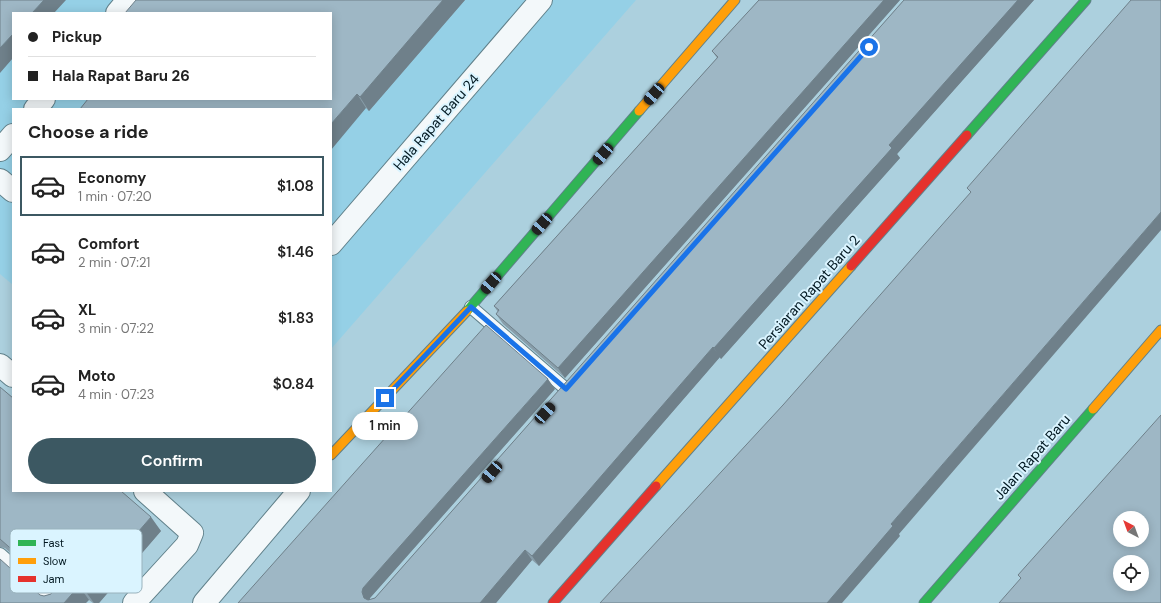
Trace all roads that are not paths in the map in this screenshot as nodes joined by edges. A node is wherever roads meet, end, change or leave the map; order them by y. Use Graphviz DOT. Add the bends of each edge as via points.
graph roads {
  1 [pos="128,0"];
  2 [pos="541,0"];
  3 [pos="735,0"];
  4 [pos="1086,0"];
  5 [pos="118,12"];
  6 [pos="43,100"];
  7 [pos="36,108"];
  8 [pos="12,136"];
  9 [pos="0,150"];
  10 [pos="0,180"];
  11 [pos="12,190"];
  12 [pos="332,243"];
  13 [pos="471,307"];
  14 [pos="1161,330"];
  15 [pos="0,364"];
  16 [pos="12,375"];
  17 [pos="576,377"];
  18 [pos="332,454"];
  19 [pos="146,492"];
  20 [pos="298,492"];
  21 [pos="0,554"];
  22 [pos="10,563"];
  23 [pos="44,593"];
  24 [pos="55,603"];
  25 [pos="134,603"];
  26 [pos="204,603"];
  27 [pos="553,603"];
  28 [pos="924,603"];
  1 -- 5 [label="street"];
  2 -- 12 [label="street, Hala Rapat Baru 24"];
  3 -- 13 [label="street"];
  4 -- 27 [label="street, Persiaran Rapat Baru 2"];
  6 -- 7 [label="street"];
  8 -- 9 [label="street"];
  10 -- 11 [label="street"];
  13 -- 17 [label="lane" via="563,392"];
  13 -- 18 [label="street"];
  14 -- 28 [label="street, Jalan Rapat Baru"];
  15 -- 16 [label="street"];
  19 -- 25 [label="street" via="192,533 187,545"];
  20 -- 26 [label="street"];
  21 -- 22 [label="lane"];
  23 -- 24 [label="lane"];
}
